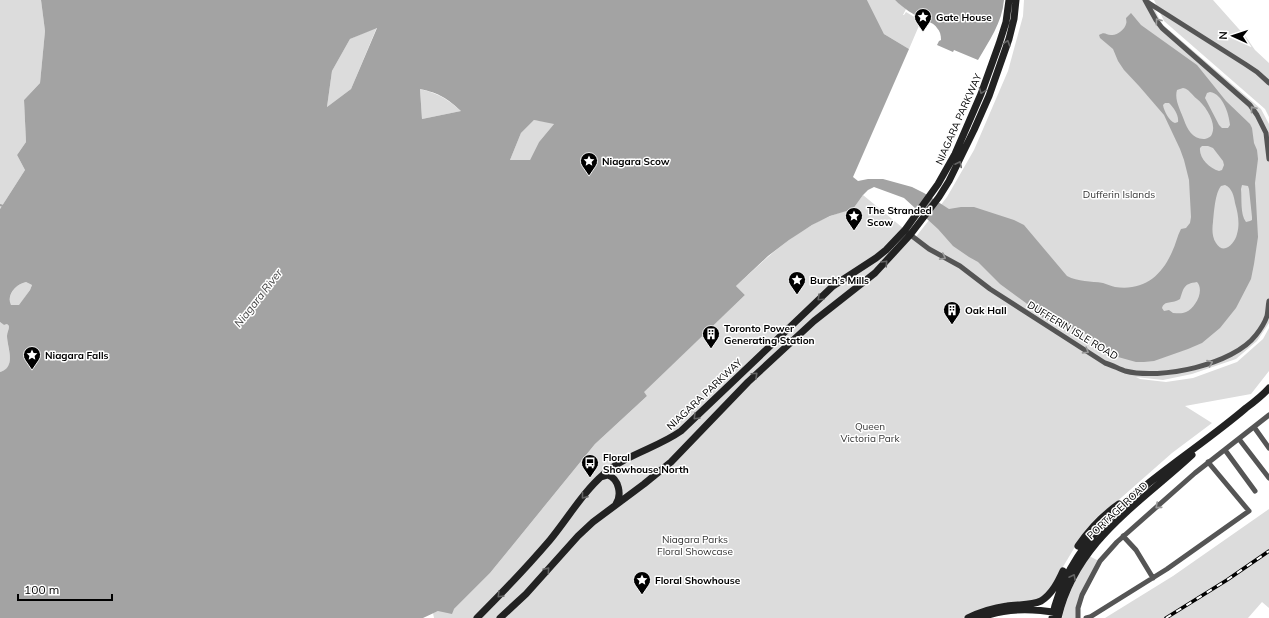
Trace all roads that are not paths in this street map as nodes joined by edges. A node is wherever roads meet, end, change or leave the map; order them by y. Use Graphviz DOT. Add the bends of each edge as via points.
graph roads {
  1 [pos="1009,0"];
  2 [pos="1016,0"];
  3 [pos="1146,1"];
  4 [pos="1269,83"];
  5 [pos="1269,159"];
  6 [pos="908,232"];
  7 [pos="1269,301"];
  8 [pos="1269,388"];
  9 [pos="1269,415"];
  10 [pos="1254,427"];
  11 [pos="1216,433"];
  12 [pos="1239,439"];
  13 [pos="1269,448"];
  14 [pos="1225,450"];
  15 [pos="1208,462"];
  16 [pos="600,478"];
  17 [pos="1269,478"];
  18 [pos="1141,490"];
  19 [pos="1255,491"];
  20 [pos="614,506"];
  21 [pos="1123,536"];
  22 [pos="1153,578"];
  23 [pos="1056,616"];
  24 [pos="477,618"];
  25 [pos="500,618"];
  26 [pos="968,618"];
  27 [pos="980,618"];
  28 [pos="1078,618"];
  29 [pos="1086,618"];
  1 -- 6 [label="main road, NIAGARA PARKWAY, one-way" via="1003,32 955,154"];
  6 -- 2 [label="main road, NIAGARA PARKWAY, one-way" via="924,218 957,167 989,96 1014,20"];
  3 -- 4 [label="street" via="1257,72"];
  5 -- 3 [label="street, one-way" via="1266,134 1258,115 1162,28"];
  6 -- 7 [label="street, DUFFERIN ISLE ROAD, one-way" via="929,249 960,266 990,289 1106,363 1126,371 1153,374 1193,369 1231,355 1256,335 1267,316"];
  6 -- 16 [label="main road, NIAGARA PARKWAY, one-way" via="876,258 833,286 682,431 667,441 620,462"];
  20 -- 6 [label="main road, NIAGARA PARKWAY, one-way" via="671,462 748,382 814,321 875,273"];
  8 -- 11 [label="main road, PORTAGE ROAD"];
  9 -- 10 [label="street"];
  10 -- 12 [label="street"];
  10 -- 13 [label="street"];
  11 -- 18 [label="main road, PORTAGE ROAD"];
  23 -- 11 [label="main road, PORTAGE ROAD, one-way" via="1072,579 1097,541"];
  12 -- 14 [label="street"];
  12 -- 17 [label="street"];
  14 -- 15 [label="street"];
  14 -- 19 [label="street"];
  15 -- 21 [label="street, one-way"];
  15 -- 22 [label="street" via="1249,511"];
  16 -- 20 [label="main road" via="608,475 616,482 619,496"];
  16 -- 24 [label="main road, NIAGARA PARKWAY, one-way" via="537,555"];
  18 -- 23 [label="main road, PORTAGE ROAD" via="1085,544 1066,576"];
  18 -- 26 [label="main road" via="1115,507 1091,529 1053,590 1041,601 994,608"];
  25 -- 20 [label="main road, NIAGARA PARKWAY, one-way" via="526,594 578,536"];
  21 -- 22 [label="street" via="1136,550"];
  21 -- 28 [label="street" via="1100,561 1082,595"];
  22 -- 29 [label="street"];
  23 -- 27 [label="main road" via="1031,610 1017,610"];
}
